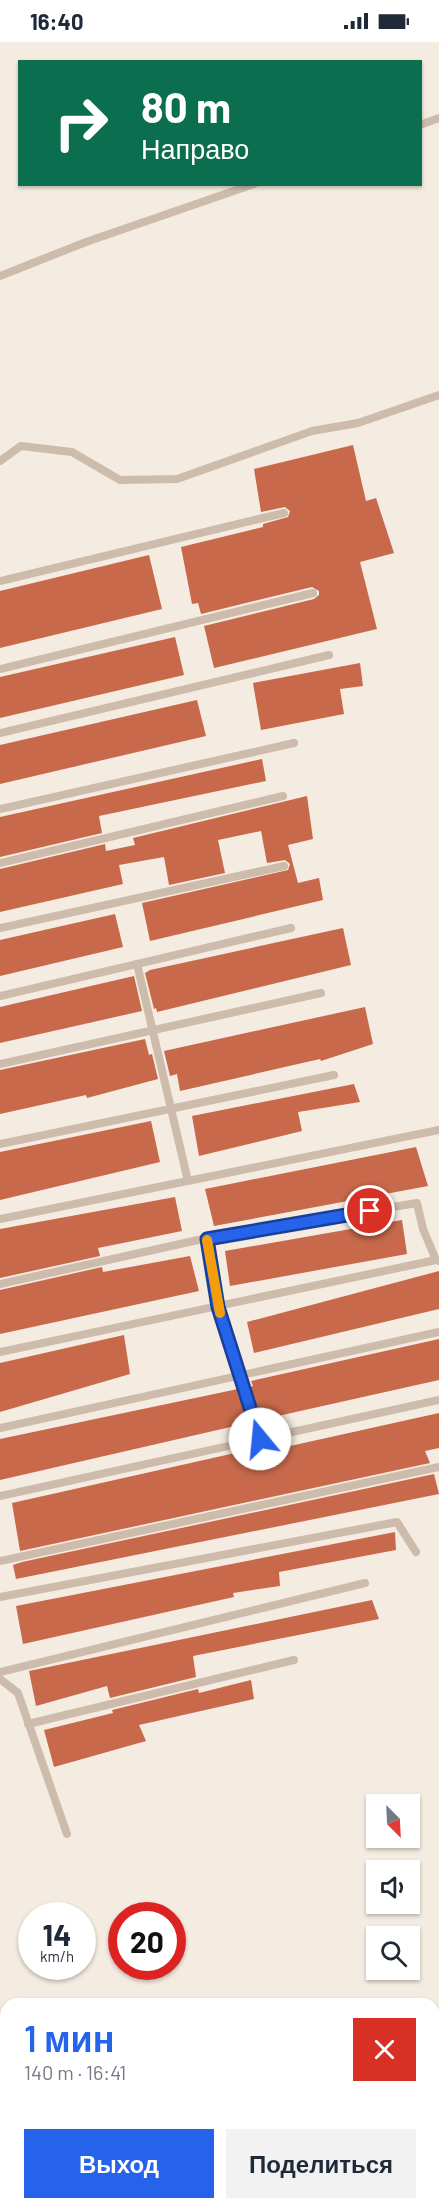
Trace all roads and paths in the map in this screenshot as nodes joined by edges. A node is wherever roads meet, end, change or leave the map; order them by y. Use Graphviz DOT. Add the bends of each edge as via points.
graph roads {
  1 [pos="439,118"];
  2 [pos="422,124"];
  3 [pos="248,186"];
  4 [pos="0,276"];
  5 [pos="439,395"];
  6 [pos="0,461"];
  7 [pos="284,513"];
  8 [pos="0,580"];
  9 [pos="313,593"];
  10 [pos="329,655"];
  11 [pos="0,669"];
  12 [pos="0,733"];
  13 [pos="294,743"];
  14 [pos="283,796"];
  15 [pos="0,809"];
  16 [pos="0,863"];
  17 [pos="284,866"];
  18 [pos="0,928"];
  19 [pos="291,928"];
  20 [pos="137,964"];
  21 [pos="321,993"];
  22 [pos="0,996"];
  23 [pos="154,1030"];
  24 [pos="0,1064"];
  25 [pos="334,1075"];
  26 [pos="171,1109"];
  27 [pos="439,1130"];
  28 [pos="0,1144"];
  29 [pos="188,1181"];
  30 [pos="0,1219"];
  31 [pos="207,1239"];
  32 [pos="438,1261"];
  33 [pos="0,1284"];
  34 [pos="218,1307"];
  35 [pos="439,1332"];
  36 [pos="0,1352"];
  37 [pos="240,1376"];
  38 [pos="439,1400"];
  39 [pos="0,1428"];
  40 [pos="260,1439"];
  41 [pos="439,1467"];
  42 [pos="0,1496"];
  43 [pos="416,1552"];
  44 [pos="0,1561"];
  45 [pos="365,1583"];
  46 [pos="0,1597"];
  47 [pos="294,1660"];
  48 [pos="0,1672"];
  49 [pos="0,1679"];
  50 [pos="28,1724"];
  51 [pos="67,1834"];
  1 -- 2 [label="lane"];
  3 -- 4 [label="lane"];
  5 -- 6 [label="lane" via="358,423 312,431 177,479 120,480 72,452 21,446"];
  7 -- 8 [label="lane"];
  9 -- 11 [label="lane"];
  10 -- 12 [label="lane"];
  13 -- 15 [label="lane"];
  14 -- 16 [label="lane"];
  17 -- 18 [label="lane"];
  19 -- 20 [label="lane"];
  20 -- 22 [label="lane"];
  20 -- 23 [label="lane"];
  21 -- 23 [label="lane"];
  23 -- 24 [label="lane"];
  23 -- 26 [label="lane"];
  25 -- 26 [label="lane"];
  26 -- 28 [label="lane"];
  26 -- 29 [label="lane"];
  27 -- 29 [label="lane"];
  29 -- 30 [label="lane"];
  31 -- 32 [label="lane" via="417,1203 423,1229"];
  31 -- 33 [label="lane"];
  31 -- 34 [label="lane"];
  32 -- 34 [label="lane"];
  34 -- 36 [label="lane"];
  34 -- 37 [label="lane"];
  35 -- 37 [label="lane"];
  37 -- 39 [label="lane"];
  37 -- 40 [label="lane"];
  38 -- 40 [label="lane"];
  40 -- 42 [label="lane"];
  41 -- 44 [label="lane"];
  43 -- 46 [label="lane" via="397,1522"];
  45 -- 48 [label="lane"];
  47 -- 50 [label="lane"];
  49 -- 50 [label="lane" via="18,1693"];
  50 -- 51 [label="lane"];
}
